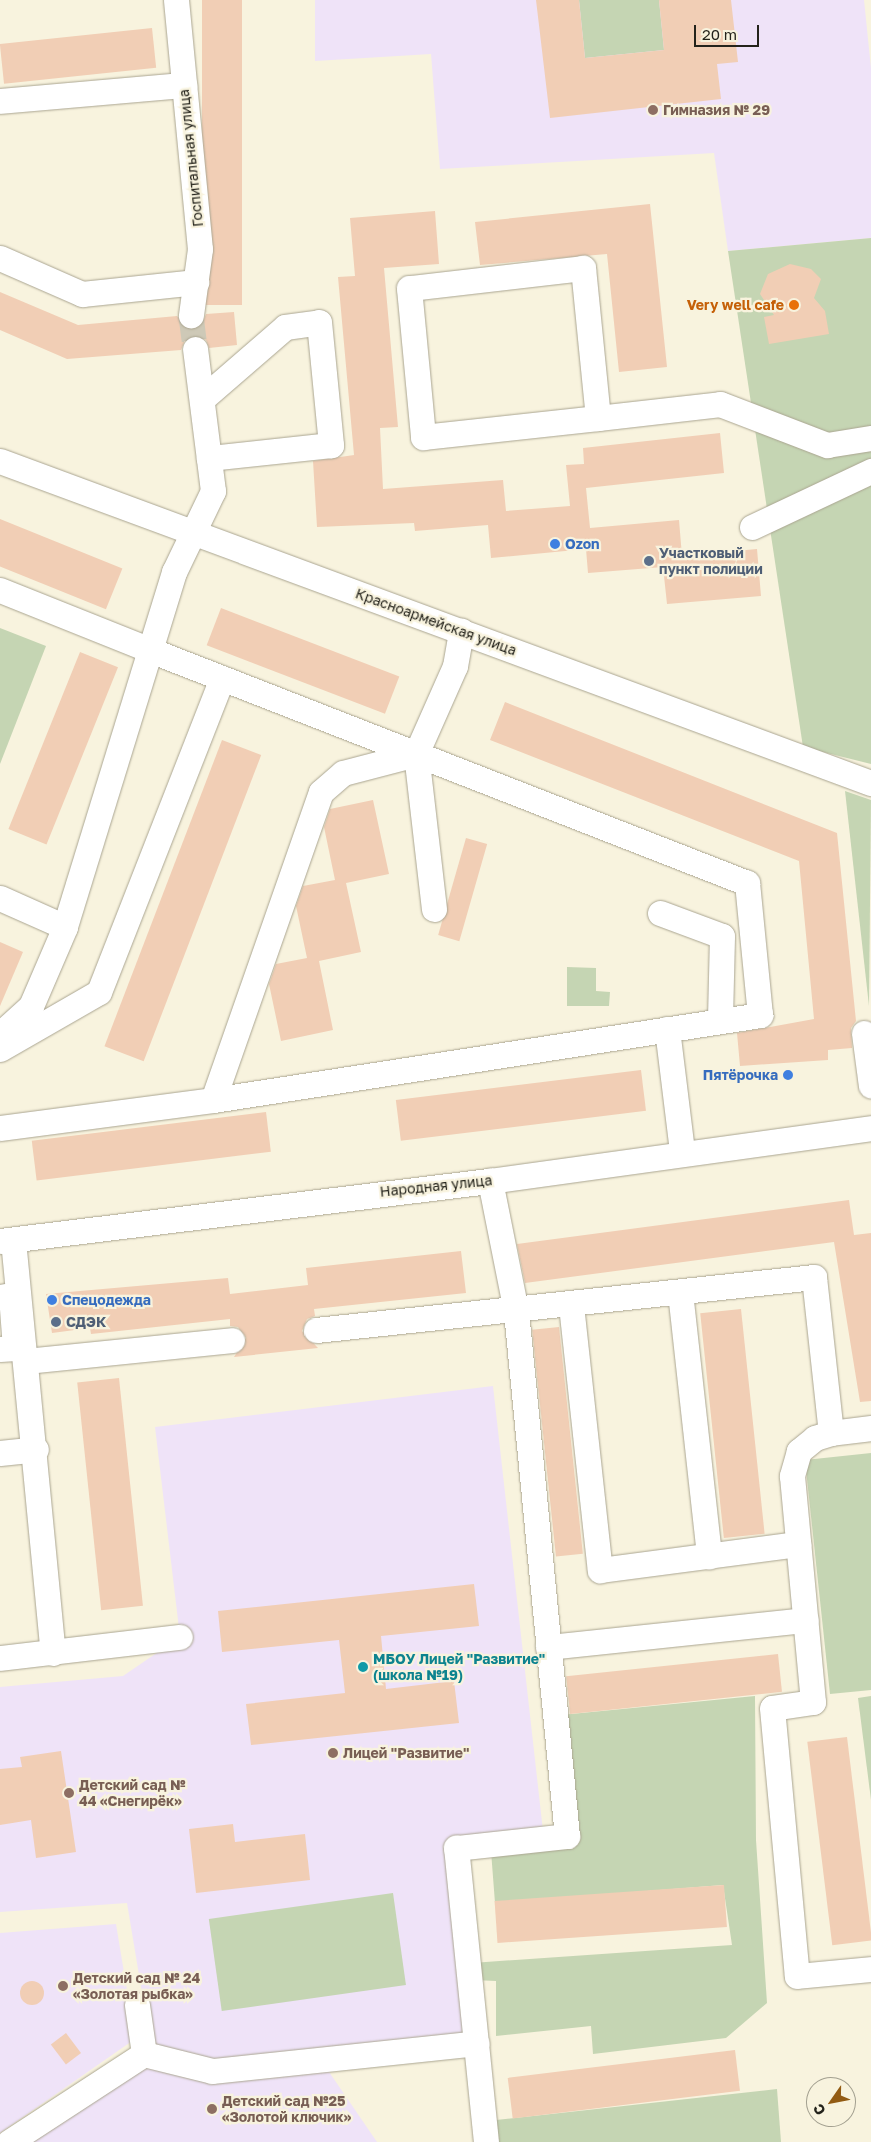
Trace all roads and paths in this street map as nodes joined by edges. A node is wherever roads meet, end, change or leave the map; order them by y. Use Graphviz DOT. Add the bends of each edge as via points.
graph roads {
  1 [pos="176,0"];
  2 [pos="184,86"];
  3 [pos="0,101"];
  4 [pos="0,258"];
  5 [pos="196,282"];
  6 [pos="191,315"];
  7 [pos="195,349"];
  8 [pos="202,399"];
  9 [pos="598,418"];
  10 [pos="871,438"];
  11 [pos="209,458"];
  12 [pos="0,461"];
  13 [pos="871,471"];
  14 [pos="752,527"];
  15 [pos="194,533"];
  16 [pos="0,590"];
  17 [pos="461,631"];
  18 [pos="150,650"];
  19 [pos="222,678"];
  20 [pos="416,754"];
  21 [pos="871,783"];
  22 [pos="0,898"];
  23 [pos="434,908"];
  24 [pos="660,913"];
  25 [pos="65,927"];
  26 [pos="720,1018"];
  27 [pos="667,1029"];
  28 [pos="0,1034"];
  29 [pos="864,1034"];
  30 [pos="0,1049"];
  31 [pos="871,1086"];
  32 [pos="213,1100"];
  33 [pos="0,1128"];
  34 [pos="871,1128"];
  35 [pos="682,1152"];
  36 [pos="490,1181"];
  37 [pos="6,1240"];
  38 [pos="680,1292"];
  39 [pos="0,1297"];
  40 [pos="572,1305"];
  41 [pos="516,1311"];
  42 [pos="316,1330"];
  43 [pos="232,1340"];
  44 [pos="0,1349"];
  45 [pos="26,1362"];
  46 [pos="871,1428"];
  47 [pos="831,1433"];
  48 [pos="36,1449"];
  49 [pos="0,1454"];
  50 [pos="798,1544"];
  51 [pos="709,1556"];
  52 [pos="806,1620"];
  53 [pos="180,1637"];
  54 [pos="548,1647"];
  55 [pos="53,1653"];
  56 [pos="0,1658"];
  57 [pos="871,1969"];
  58 [pos="136,2005"];
  59 [pos="476,2043"];
  60 [pos="144,2054"];
  61 [pos="9,2142"];
  62 [pos="486,2142"];
  1 -- 2 [label="street, Госпитальная улица"];
  2 -- 3 [label="street"];
  2 -- 5 [label="street, Госпитальная улица" via="200,249"];
  4 -- 5 [label="street" via="82,294"];
  5 -- 6 [label="street, Госпитальная улица"];
  7 -- 8 [label="street"];
  8 -- 11 [label="street"];
  8 -- 11 [label="street" via="284,326 319,322 331,445"];
  9 -- 9 [label="street" via="583,268 410,288 423,437"];
  9 -- 10 [label="street" via="720,404 828,445"];
  11 -- 15 [label="street" via="213,491"];
  12 -- 15 [label="street, Красноармейская улица"];
  13 -- 14 [label="street"];
  15 -- 17 [label="street, Красноармейская улица"];
  15 -- 18 [label="street" via="174,572"];
  16 -- 18 [label="street"];
  17 -- 20 [label="street" via="455,666"];
  17 -- 21 [label="street, Красноармейская улица"];
  18 -- 19 [label="street"];
  18 -- 25 [label="street"];
  19 -- 20 [label="street"];
  19 -- 30 [label="street" via="100,992"];
  20 -- 23 [label="street"];
  20 -- 26 [label="street" via="747,883 760,1015"];
  20 -- 32 [label="street" via="343,773 322,792"];
  22 -- 25 [label="street"];
  24 -- 26 [label="street" via="722,936"];
  25 -- 28 [label="street" via="31,1006"];
  26 -- 27 [label="street"];
  27 -- 32 [label="street"];
  27 -- 35 [label="street"];
  29 -- 31 [label="street"];
  32 -- 33 [label="street"];
  34 -- 35 [label="street, Народная улица"];
  35 -- 36 [label="street, Народная улица"];
  36 -- 37 [label="street, Народная улица"];
  36 -- 41 [label="street"];
  37 -- 45 [label="street"];
  38 -- 40 [label="street"];
  38 -- 47 [label="street" via="814,1276"];
  38 -- 51 [label="street"];
  39 -- 44 [label="street" via="11,1296 15,1348"];
  40 -- 41 [label="street"];
  40 -- 51 [label="street" via="600,1570"];
  41 -- 42 [label="street"];
  41 -- 54 [label="street"];
  43 -- 45 [label="street"];
  45 -- 48 [label="street"];
  46 -- 47 [label="street"];
  47 -- 50 [label="street" via="799,1451 792,1476"];
  48 -- 49 [label="street"];
  48 -- 55 [label="street"];
  50 -- 51 [label="street"];
  50 -- 52 [label="street"];
  52 -- 54 [label="street"];
  52 -- 57 [label="street" via="814,1702 772,1708 797,1976"];
  53 -- 55 [label="street"];
  54 -- 59 [label="street" via="567,1836 456,1848"];
  55 -- 56 [label="street"];
  58 -- 60 [label="street"];
  59 -- 60 [label="street" via="212,2071"];
  59 -- 62 [label="street"];
  60 -- 61 [label="street"];
}
